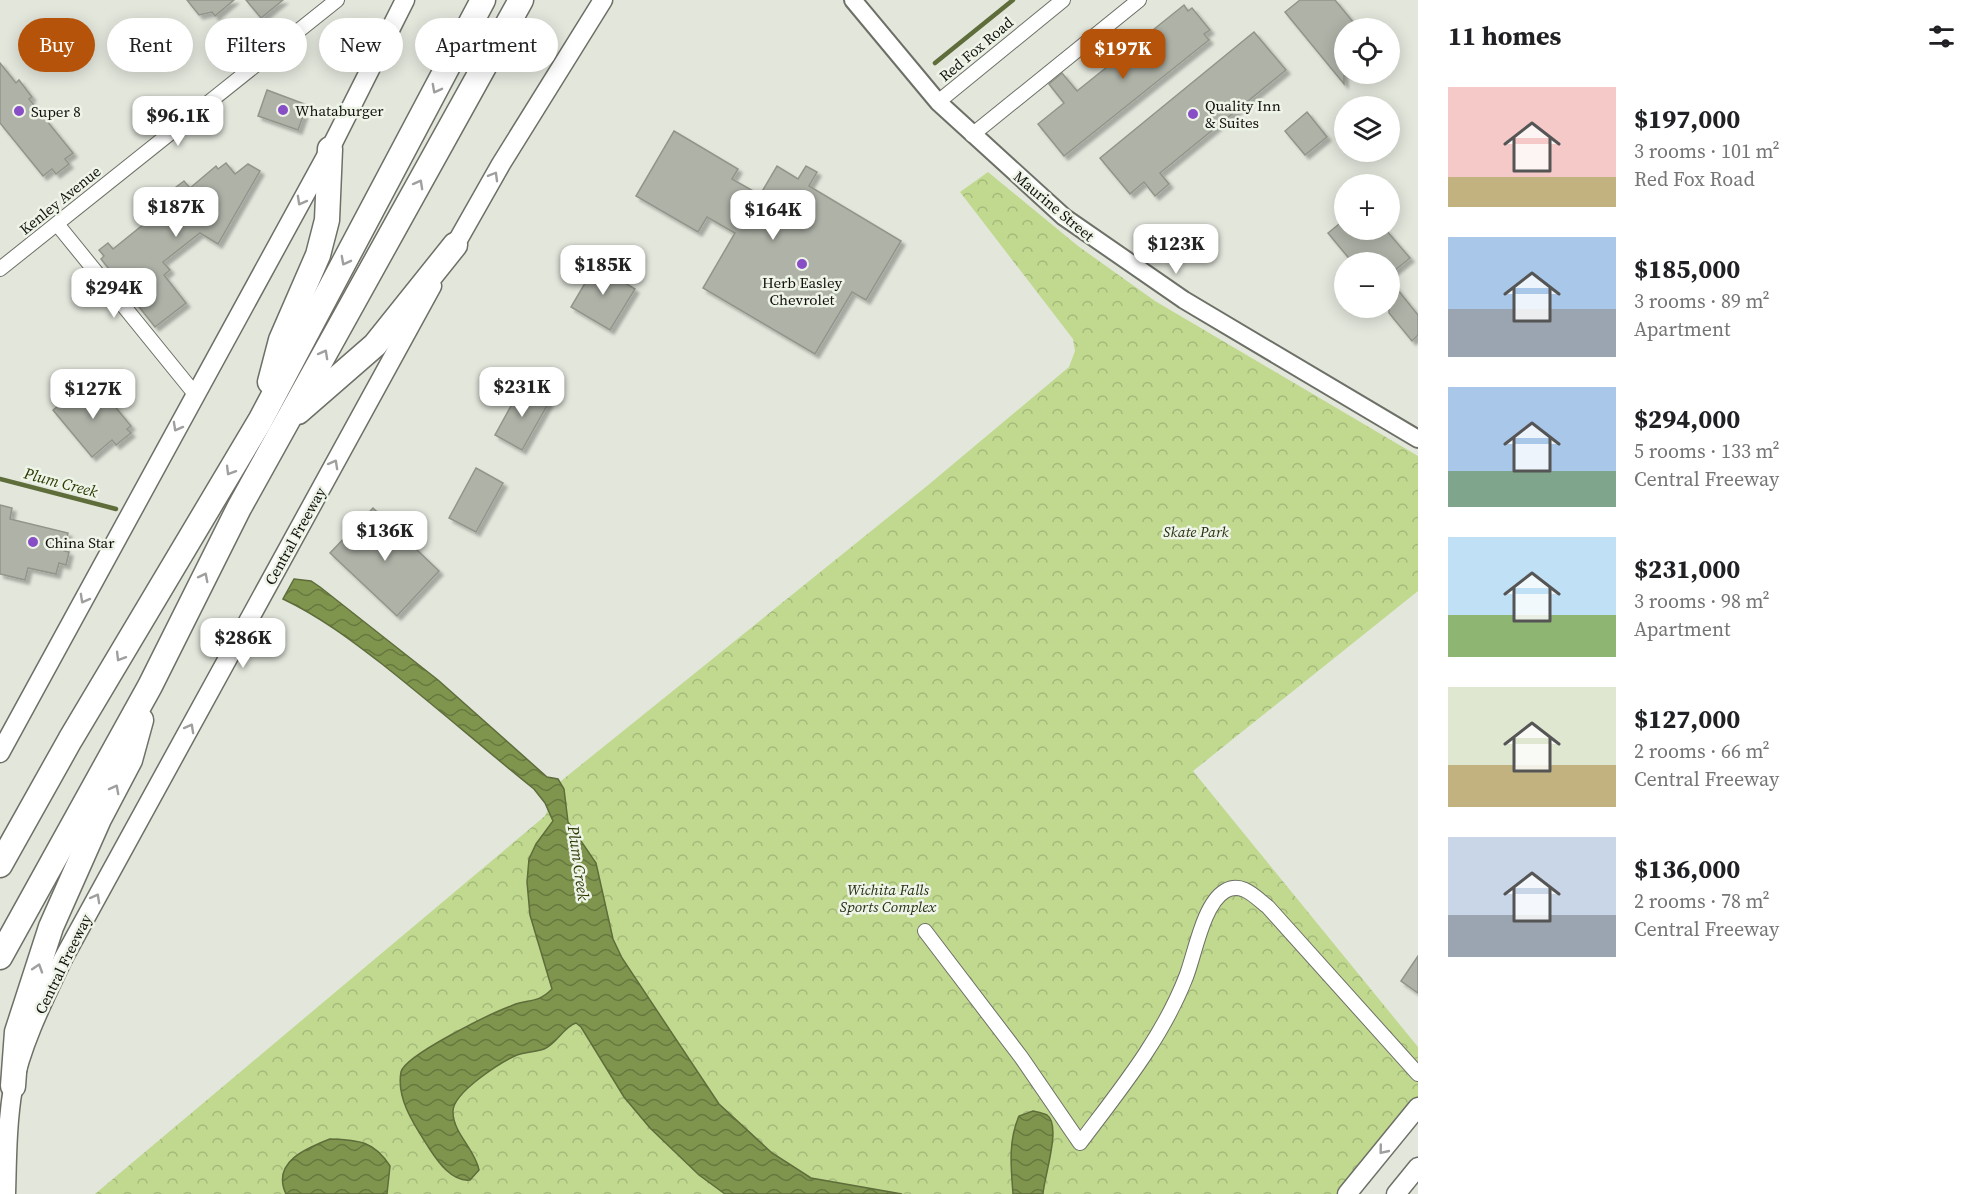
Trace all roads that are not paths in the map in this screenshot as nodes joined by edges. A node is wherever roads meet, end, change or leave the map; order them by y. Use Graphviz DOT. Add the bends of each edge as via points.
graph roads {
  1 [pos="337,0"];
  2 [pos="405,0"];
  3 [pos="483,0"];
  4 [pos="521,0"];
  5 [pos="603,0"];
  6 [pos="853,0"];
  7 [pos="1063,0"];
  8 [pos="1139,0"];
  9 [pos="938,102"];
  10 [pos="972,135"];
  11 [pos="330,149"];
  12 [pos="57,224"];
  13 [pos="455,245"];
  14 [pos="0,269"];
  15 [pos="195,394"];
  16 [pos="260,421"];
  17 [pos="285,424"];
  18 [pos="1418,439"];
  19 [pos="150,686"];
  20 [pos="0,753"];
  21 [pos="31,809"];
  22 [pos="0,835"];
  23 [pos="0,865"];
  24 [pos="925,931"];
  25 [pos="0,957"];
  26 [pos="1418,1074"];
  27 [pos="13,1086"];
  28 [pos="1418,1107"];
  29 [pos="1418,1167"];
  30 [pos="6,1194"];
  31 [pos="1347,1194"];
  32 [pos="1396,1194"];
  1 -- 12 [label="street, Kenley Avenue"];
  2 -- 11 [label="main road"];
  3 -- 16 [label="highway, one-way"];
  17 -- 4 [label="highway, one-way"];
  13 -- 5 [label="main road, Central Freeway, one-way"];
  6 -- 9 [label="street, Maurine Street"];
  7 -- 9 [label="street, Red Fox Road"];
  8 -- 10 [label="street"];
  9 -- 10 [label="street, Maurine Street"];
  10 -- 18 [label="street, Maurine Street" via="1064,217 1139,272"];
  11 -- 15 [label="main road, one-way"];
  11 -- 16 [label="highway" via="327,220 318,255 281,340"];
  12 -- 14 [label="street, Kenley Avenue"];
  12 -- 15 [label="street"];
  13 -- 17 [label="highway" via="375,345"];
  27 -- 13 [label="main road, Central Freeway, one-way" via="37,1014 63,959"];
  15 -- 20 [label="main road, one-way"];
  16 -- 21 [label="highway, one-way"];
  19 -- 17 [label="highway, one-way"];
  19 -- 25 [label="highway"];
  27 -- 19 [label="highway, one-way" via="16,1032 51,927 130,760"];
  21 -- 22 [label="highway"];
  21 -- 23 [label="highway"];
  24 -- 26 [label="street" via="1021,1057 1080,1143 1133,1072 1173,1008 1215,898 1233,887 1243,888 1268,907"];
  27 -- 30 [label="main road, Central Freeway"];
  28 -- 31 [label="main road, one-way"];
  29 -- 32 [label="main road"];
}
